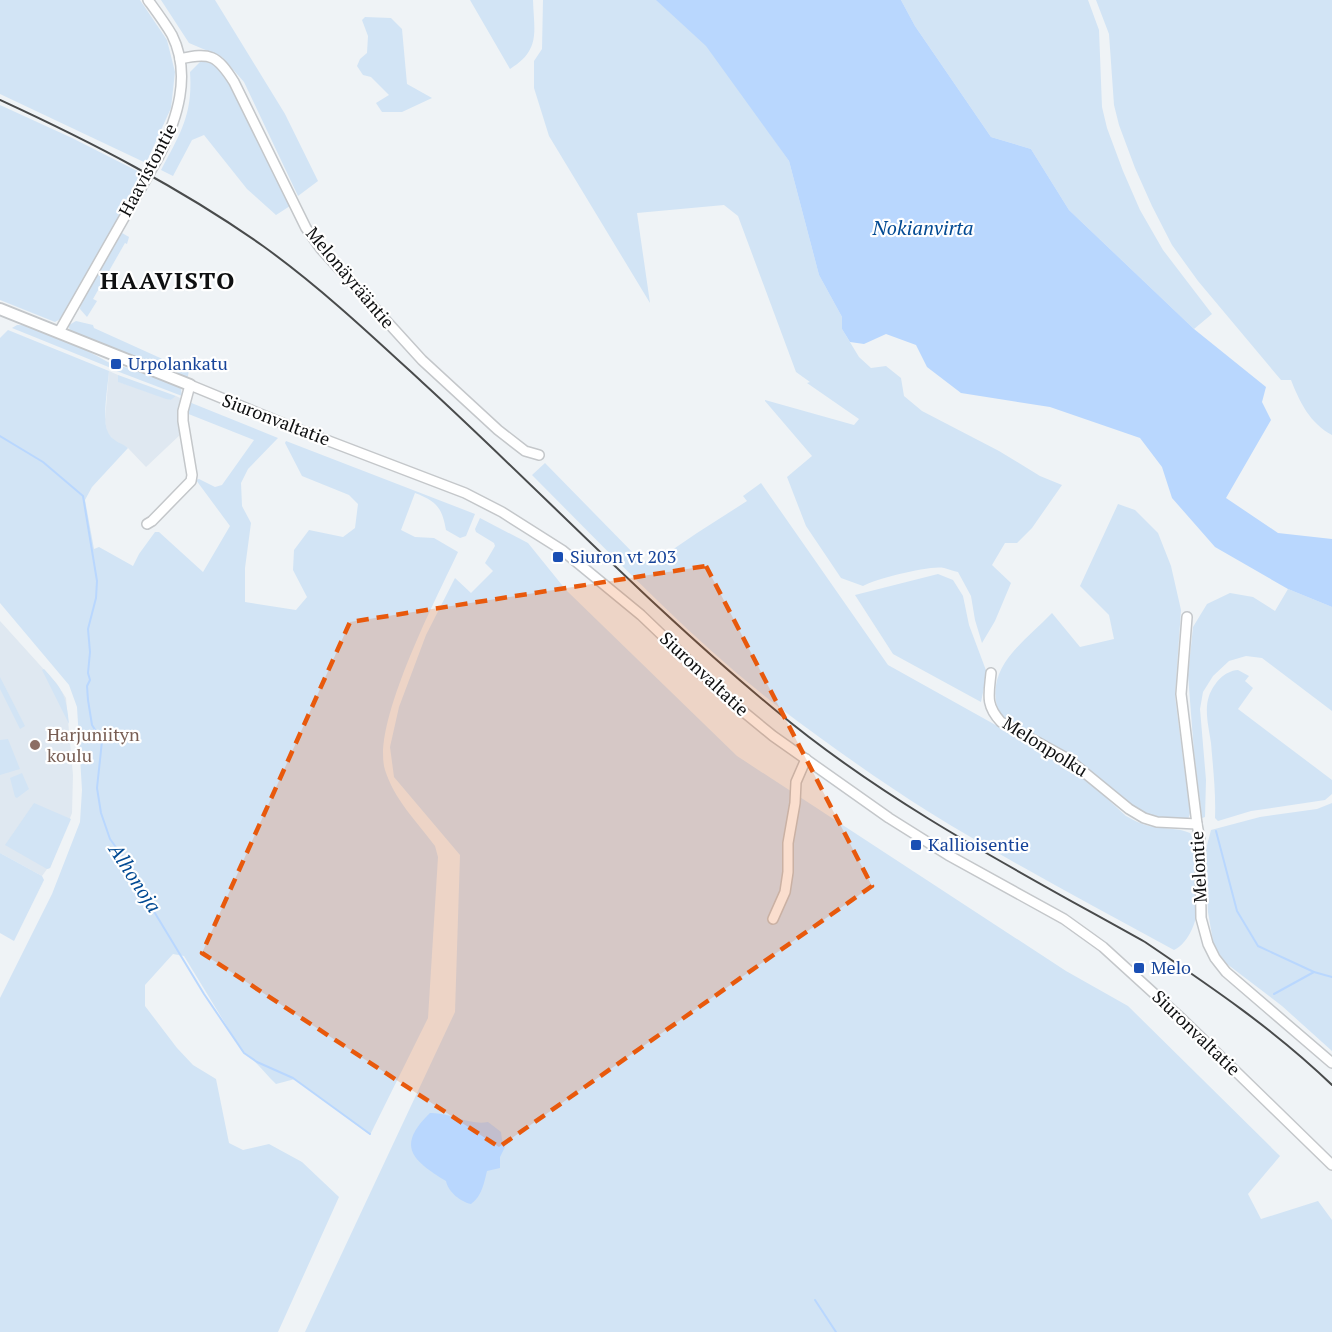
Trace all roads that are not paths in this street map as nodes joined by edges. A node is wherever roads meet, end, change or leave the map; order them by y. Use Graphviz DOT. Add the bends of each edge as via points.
graph roads {
  1 [pos="148,0"];
  2 [pos="180,59"];
  3 [pos="1,312"];
  4 [pos="59,332"];
  5 [pos="190,385"];
  6 [pos="539,455"];
  7 [pos="147,524"];
  8 [pos="1187,617"];
  9 [pos="992,673"];
  10 [pos="806,759"];
  11 [pos="1197,824"];
  12 [pos="773,919"];
  13 [pos="1332,1063"];
  14 [pos="1332,1165"];
  1 -- 2 [label="street, Haavistontie" via="172,36"];
  2 -- 4 [label="street, Haavistontie, bridge" via="182,85 173,128"];
  2 -- 6 [label="street, Melonäyrääntie" via="208,56 226,69 306,228 321,249 422,360 498,430 525,450"];
  3 -- 4 [label="main road, Siuronvaltatie"];
  4 -- 5 [label="main road, Siuronvaltatie"];
  5 -- 7 [label="street" via="183,421 191,481"];
  5 -- 10 [label="street, Siuronvaltatie" via="465,493 519,522 605,584 734,704"];
  8 -- 11 [label="street, Melontie" via="1181,694"];
  9 -- 11 [label="street, Melonpolku" via="988,702 1001,722 1075,764 1144,819"];
  10 -- 12 [label="street" via="796,782 785,892"];
  10 -- 14 [label="street, Siuronvaltatie" via="948,855 1064,919 1103,947"];
  11 -- 13 [label="street, Melontie" via="1201,918 1215,958 1226,972"];
}
